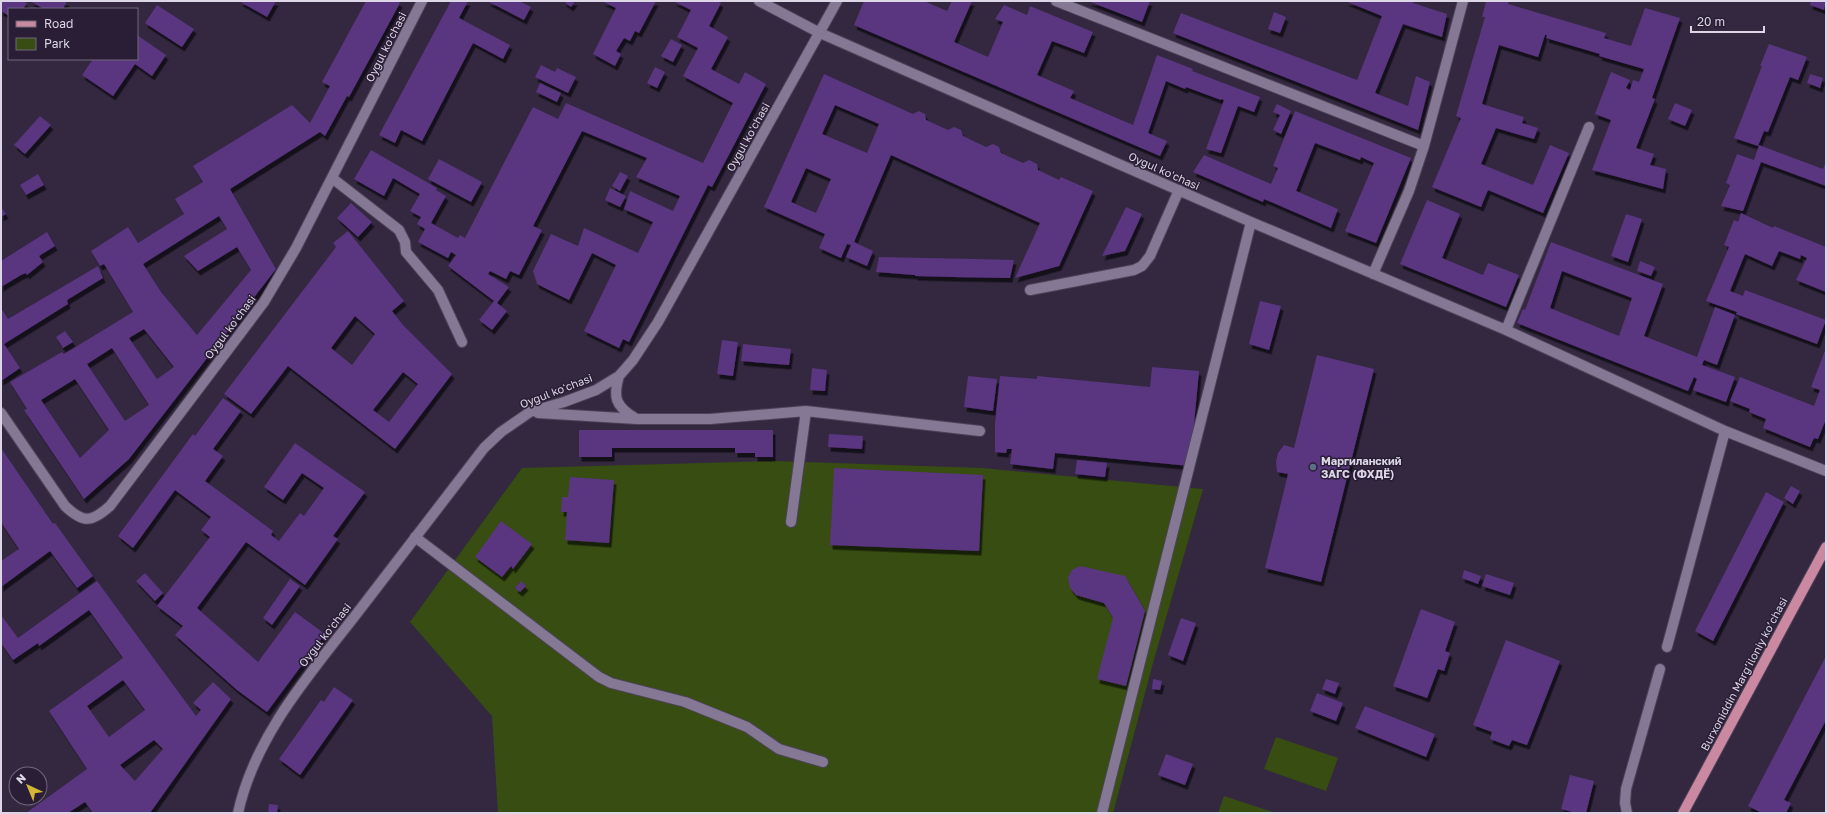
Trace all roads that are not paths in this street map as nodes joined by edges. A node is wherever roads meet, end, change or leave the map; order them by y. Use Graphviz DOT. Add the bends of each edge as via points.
graph roads {
  1 [pos="422,1"];
  2 [pos="759,1"];
  3 [pos="837,1"];
  4 [pos="1056,1"];
  5 [pos="1463,1"];
  6 [pos="820,33"];
  7 [pos="1589,126"];
  8 [pos="1424,146"];
  9 [pos="332,178"];
  10 [pos="1179,190"];
  11 [pos="1251,222"];
  12 [pos="1374,274"];
  13 [pos="1030,290"];
  14 [pos="1506,330"];
  15 [pos="462,342"];
  16 [pos="619,376"];
  17 [pos="806,411"];
  18 [pos="530,412"];
  19 [pos="1,413"];
  20 [pos="637,419"];
  21 [pos="980,431"];
  22 [pos="1725,431"];
  23 [pos="1826,471"];
  24 [pos="791,522"];
  25 [pos="416,537"];
  26 [pos="1826,547"];
  27 [pos="1667,647"];
  28 [pos="1660,669"];
  29 [pos="823,762"];
  30 [pos="238,813"];
  31 [pos="1102,813"];
  32 [pos="1627,813"];
  33 [pos="1683,813"];
  1 -- 9 [label="street, Oygul koʻchasi"];
  2 -- 6 [label="street, Oygul koʻchasi"];
  3 -- 6 [label="street, Oygul koʻchasi"];
  4 -- 8 [label="street"];
  5 -- 8 [label="street"];
  6 -- 10 [label="street, Oygul koʻchasi"];
  6 -- 16 [label="street, Oygul koʻchasi" via="658,322"];
  7 -- 14 [label="street"];
  8 -- 12 [label="street" via="1409,191"];
  9 -- 15 [label="street" via="399,230 405,242 406,252 438,290"];
  9 -- 19 [label="street, Oygul koʻchasi" via="296,248 264,302 110,506 99,516 82,519 64,506"];
  10 -- 11 [label="street, Oygul koʻchasi"];
  10 -- 13 [label="street" via="1150,256 1142,266 1123,273"];
  11 -- 12 [label="street, Oygul koʻchasi"];
  11 -- 31 [label="street"];
  12 -- 14 [label="street, Oygul koʻchasi"];
  14 -- 22 [label="street, Oygul koʻchasi"];
  16 -- 18 [label="street, Oygul koʻchasi" via="596,390"];
  16 -- 20 [label="street" via="615,388 617,403"];
  17 -- 20 [label="street" via="710,419"];
  17 -- 21 [label="street"];
  17 -- 24 [label="street"];
  18 -- 20 [label="street"];
  18 -- 25 [label="street, Oygul koʻchasi" via="501,432 484,448"];
  22 -- 23 [label="street, Oygul koʻchasi"];
  22 -- 27 [label="street"];
  25 -- 29 [label="street" via="599,677 685,702 747,727 779,749"];
  25 -- 30 [label="street, Oygul koʻchasi" via="304,682 272,729 255,759 243,790"];
  26 -- 33 [label="main road, Burxoniddin Marg’iloniy ko’chasi"];
  28 -- 32 [label="street" via="1626,789"];
}
